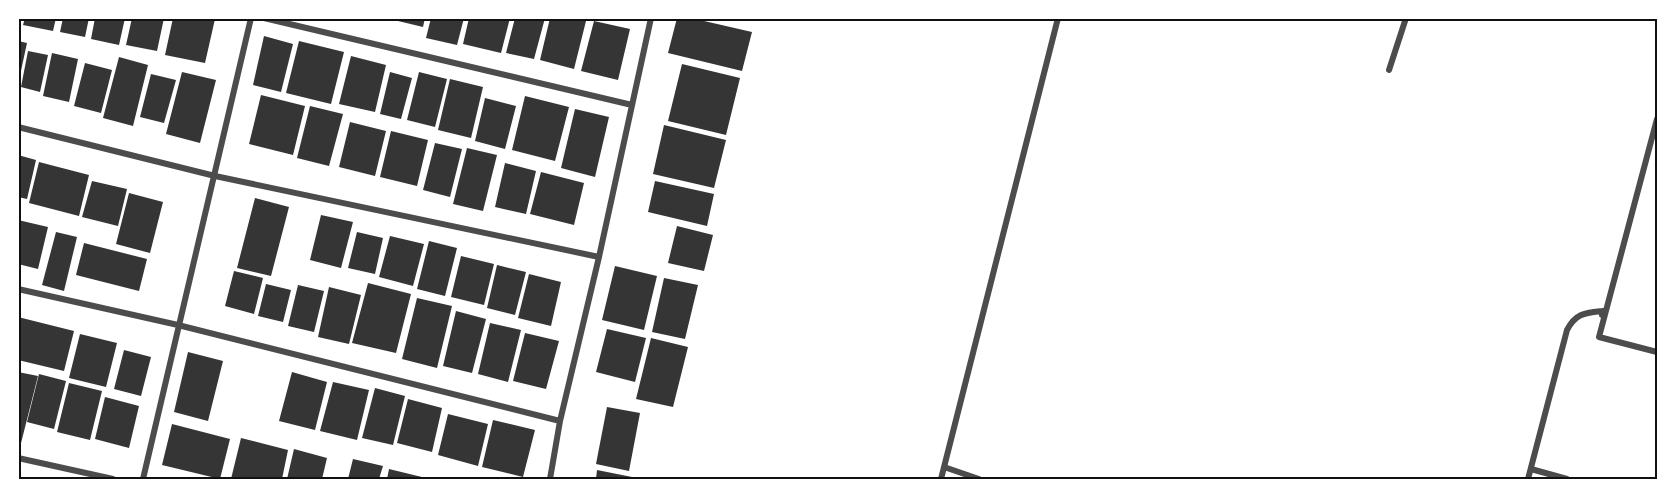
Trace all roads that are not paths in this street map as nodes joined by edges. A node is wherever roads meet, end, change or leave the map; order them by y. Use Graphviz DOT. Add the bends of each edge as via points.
graph roads {
  1 [pos="251,18"];
  2 [pos="264,18"];
  3 [pos="651,18"];
  4 [pos="1058,18"];
  5 [pos="1406,18"];
  6 [pos="1389,70"];
  7 [pos="632,105"];
  8 [pos="1657,118"];
  9 [pos="18,127"];
  10 [pos="215,176"];
  11 [pos="599,257"];
  12 [pos="18,289"];
  13 [pos="178,326"];
  14 [pos="1599,337"];
  15 [pos="1657,352"];
  16 [pos="560,421"];
  17 [pos="18,458"];
  18 [pos="944,467"];
  19 [pos="1531,469"];
  20 [pos="113,479"];
  21 [pos="143,479"];
  22 [pos="550,479"];
  23 [pos="941,479"];
  24 [pos="979,479"];
  25 [pos="1528,479"];
  26 [pos="1567,479"];
  1 -- 10 [label="street"];
  2 -- 7 [label="street"];
  3 -- 7 [label="street"];
  4 -- 18 [label="street"];
  5 -- 6 [label="street"];
  7 -- 11 [label="street"];
  8 -- 14 [label="street"];
  9 -- 10 [label="street"];
  10 -- 11 [label="street"];
  10 -- 13 [label="street"];
  11 -- 16 [label="street"];
  12 -- 13 [label="street"];
  13 -- 16 [label="street"];
  13 -- 21 [label="street"];
  14 -- 15 [label="street"];
  14 -- 19 [label="street" via="1603,311 1583,314 1571,322"];
  16 -- 22 [label="street"];
  17 -- 20 [label="street"];
  18 -- 23 [label="street"];
  18 -- 24 [label="street"];
  19 -- 25 [label="street"];
  19 -- 26 [label="street"];
}
